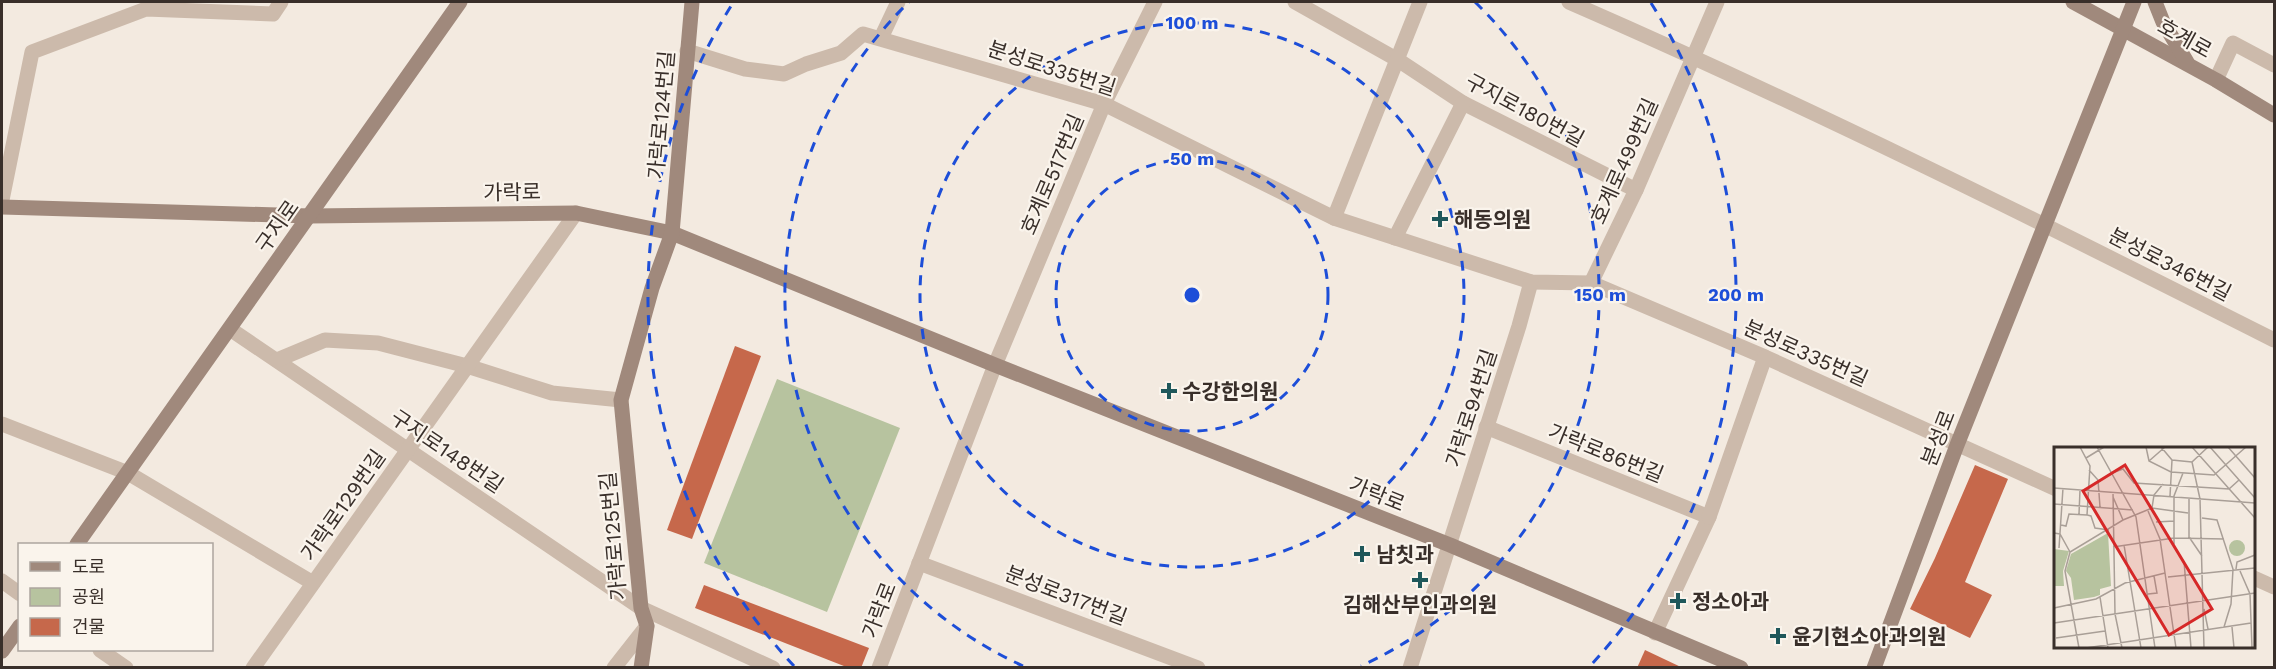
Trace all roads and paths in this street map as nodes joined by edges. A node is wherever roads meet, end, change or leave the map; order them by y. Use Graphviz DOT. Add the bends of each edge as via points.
graph roads {
  1 [pos="281,2"];
  2 [pos="460,2"];
  3 [pos="692,2"];
  4 [pos="898,2"];
  5 [pos="1155,2"];
  6 [pos="1295,2"];
  7 [pos="1420,2"];
  8 [pos="1569,2"];
  9 [pos="1717,2"];
  10 [pos="2073,2"];
  11 [pos="2134,2"];
  12 [pos="2155,2"];
  13 [pos="2123,28"];
  14 [pos="881,38"];
  15 [pos="687,51"];
  16 [pos="1693,56"];
  17 [pos="1398,60"];
  18 [pos="2189,65"];
  19 [pos="2274,65"];
  20 [pos="2216,80"];
  21 [pos="1463,103"];
  22 [pos="1104,104"];
  23 [pos="2274,115"];
  24 [pos="1636,190"];
  25 [pos="2,200"];
  26 [pos="2,207"];
  27 [pos="576,213"];
  28 [pos="310,216"];
  29 [pos="1334,218"];
  30 [pos="2046,225"];
  31 [pos="672,233"];
  32 [pos="1395,238"];
  33 [pos="1531,282"];
  34 [pos="1591,282"];
  35 [pos="230,329"];
  36 [pos="2274,340"];
  37 [pos="1766,357"];
  38 [pos="276,360"];
  39 [pos="995,365"];
  40 [pos="467,366"];
  41 [pos="621,400"];
  42 [pos="2,424"];
  43 [pos="1486,427"];
  44 [pos="1957,445"];
  45 [pos="408,450"];
  46 [pos="128,473"];
  47 [pos="2054,489"];
  48 [pos="1710,517"];
  49 [pos="78,543"];
  50 [pos="1450,545"];
  51 [pos="919,563"];
  52 [pos="2255,579"];
  53 [pos="2,581"];
  54 [pos="313,583"];
  55 [pos="2274,587"];
  56 [pos="18,593"];
  57 [pos="640,608"];
  58 [pos="647,626"];
  59 [pos="18,629"];
  60 [pos="1655,633"];
  61 [pos="2,651"];
  62 [pos="101,651"];
  63 [pos="126,668"];
  64 [pos="253,668"];
  65 [pos="614,668"];
  66 [pos="641,668"];
  67 [pos="773,668"];
  68 [pos="879,668"];
  69 [pos="1198,668"];
  70 [pos="1410,668"];
  71 [pos="1741,668"];
  72 [pos="1874,668"];
  1 -- 25 [label="street" via="273,14 146,9 32,52"];
  2 -- 28 [label="street, 구지로"];
  3 -- 15 [label="street, 가락로124번길"];
  4 -- 14 [label="street"];
  5 -- 22 [label="street, 호계로517번길"];
  6 -- 17 [label="street, 구지로180번길"];
  7 -- 17 [label="street"];
  8 -- 16 [label="street"];
  9 -- 16 [label="street, 호계로499번길"];
  10 -- 13 [label="street, 호계로"];
  11 -- 13 [label="street, 분성로"];
  12 -- 18 [label="street"];
  13 -- 18 [label="street, 호계로"];
  13 -- 30 [label="street, 분성로"];
  14 -- 15 [label="street, 분성로335번길" via="863,34 841,53 784,74 745,69"];
  14 -- 22 [label="street, 분성로335번길"];
  15 -- 31 [label="street, 가락로124번길"];
  16 -- 24 [label="street, 호계로499번길"];
  16 -- 30 [label="street"];
  17 -- 21 [label="street, 구지로180번길"];
  17 -- 29 [label="street"];
  18 -- 20 [label="street, 호계로"];
  19 -- 20 [label="street" via="2233,43"];
  20 -- 23 [label="street, 호계로"];
  21 -- 24 [label="street, 구지로180번길"];
  21 -- 32 [label="street"];
  22 -- 29 [label="street, 분성로335번길"];
  22 -- 39 [label="street, 호계로517번길"];
  24 -- 34 [label="street, 호계로499번길"];
  26 -- 28 [label="street, 가락로"];
  27 -- 28 [label="street, 가락로"];
  27 -- 31 [label="street, 가락로"];
  27 -- 40 [label="street, 가락로129번길"];
  28 -- 35 [label="street, 구지로"];
  29 -- 32 [label="street, 분성로335번길"];
  30 -- 36 [label="street, 분성로346번길"];
  30 -- 44 [label="street, 분성로"];
  31 -- 39 [label="street, 가락로"];
  31 -- 41 [label="street, 가락로125번길" via="652,288"];
  32 -- 33 [label="street, 분성로335번길"];
  33 -- 34 [label="street, 분성로335번길"];
  33 -- 43 [label="street, 가락로94번길"];
  34 -- 37 [label="street, 분성로335번길"];
  35 -- 38 [label="street, 구지로148번길"];
  35 -- 46 [label="street, 구지로"];
  37 -- 44 [label="street, 분성로335번길"];
  37 -- 48 [label="street"];
  38 -- 40 [label="street" via="325,340 378,343"];
  38 -- 45 [label="street, 구지로148번길"];
  39 -- 50 [label="street, 가락로"];
  39 -- 51 [label="street, 가락로"];
  40 -- 41 [label="street" via="552,393"];
  40 -- 45 [label="street, 가락로129번길"];
  41 -- 57 [label="street, 가락로125번길"];
  42 -- 46 [label="street"];
  43 -- 48 [label="street, 가락로86번길"];
  43 -- 50 [label="street, 가락로94번길"];
  44 -- 47 [label="street, 분성로335번길"];
  44 -- 72 [label="street, 분성로"];
  45 -- 54 [label="street, 가락로129번길"];
  45 -- 57 [label="street, 구지로148번길"];
  46 -- 49 [label="street, 구지로"];
  46 -- 54 [label="street"];
  48 -- 60 [label="street"];
  50 -- 60 [label="street, 가락로"];
  50 -- 70 [label="street, 가락로94번길"];
  51 -- 68 [label="street, 가락로"];
  51 -- 69 [label="street, 분성로317번길"];
  52 -- 55 [label="street"];
  53 -- 56 [label="street"];
  54 -- 64 [label="street, 가락로129번길"];
  57 -- 58 [label="street, 가락로125번길"];
  57 -- 67 [label="street, 구지로148번길"];
  58 -- 65 [label="street"];
  58 -- 66 [label="street, 가락로125번길"];
  59 -- 61 [label="street"];
  60 -- 71 [label="street, 가락로"];
  62 -- 63 [label="street"];
}
